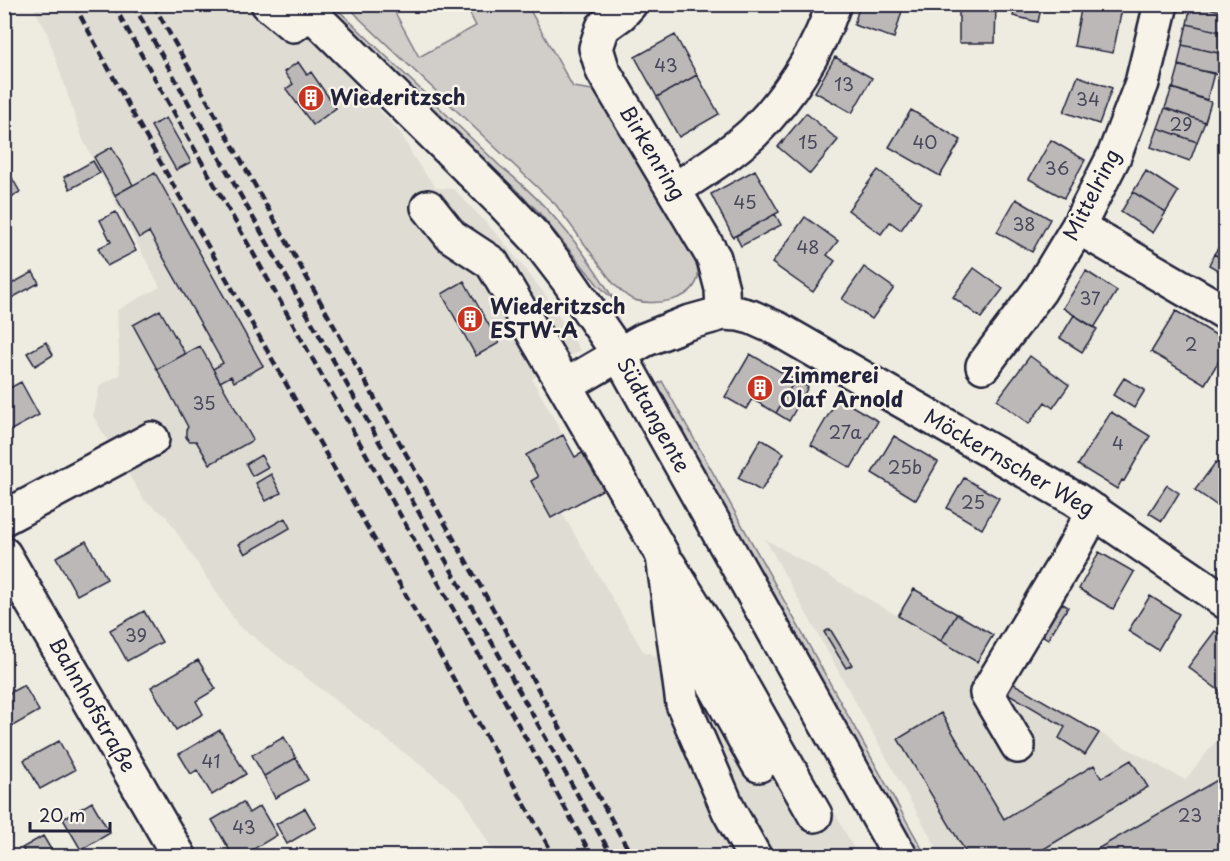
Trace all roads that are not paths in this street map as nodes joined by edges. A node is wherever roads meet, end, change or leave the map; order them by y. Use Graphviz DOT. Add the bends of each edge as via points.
graph roads {
  1 [pos="268,4"];
  2 [pos="630,4"];
  3 [pos="834,4"];
  4 [pos="1161,4"];
  5 [pos="308,8"];
  6 [pos="674,190"];
  7 [pos="428,207"];
  8 [pos="1078,227"];
  9 [pos="723,313"];
  10 [pos="1226,313"];
  11 [pos="619,354"];
  12 [pos="983,366"];
  13 [pos="565,386"];
  14 [pos="152,439"];
  15 [pos="1094,512"];
  16 [pos="4,518"];
  17 [pos="4,554"];
  18 [pos="663,556"];
  19 [pos="1226,603"];
  20 [pos="670,612"];
  21 [pos="1018,746"];
  22 [pos="759,765"];
  23 [pos="815,815"];
  24 [pos="179,856"];
  25 [pos="754,856"];
  26 [pos="900,856"];
  1 -- 5 [label="street" via="293,25"];
  2 -- 6 [label="street, Birkenring" via="603,27 596,48 603,71"];
  3 -- 6 [label="street" via="804,69 780,104 744,140"];
  4 -- 8 [label="street, Mittelring" via="1142,83 1114,156"];
  5 -- 11 [label="street, Südtangente" via="536,237"];
  6 -- 9 [label="street, Birkenring" via="714,258"];
  7 -- 13 [label="street" via="451,236 492,263"];
  8 -- 10 [label="street"];
  8 -- 12 [label="street, Mittelring" via="1040,290"];
  9 -- 11 [label="street, Möckernscher Weg" via="687,323"];
  9 -- 15 [label="street, Möckernscher Weg" via="752,316 778,329"];
  11 -- 13 [label="street, Möckernscher Weg"];
  11 -- 26 [label="street, Südtangente"];
  13 -- 18 [label="street"];
  14 -- 16 [label="street"];
  15 -- 19 [label="street, Möckernscher Weg"];
  15 -- 21 [label="street" via="987,693"];
  17 -- 24 [label="street, Bahnhofstraße"];
  18 -- 20 [label="street"];
  18 -- 23 [label="street"];
  20 -- 22 [label="street"];
  20 -- 25 [label="street" via="683,704 729,811"];
}
